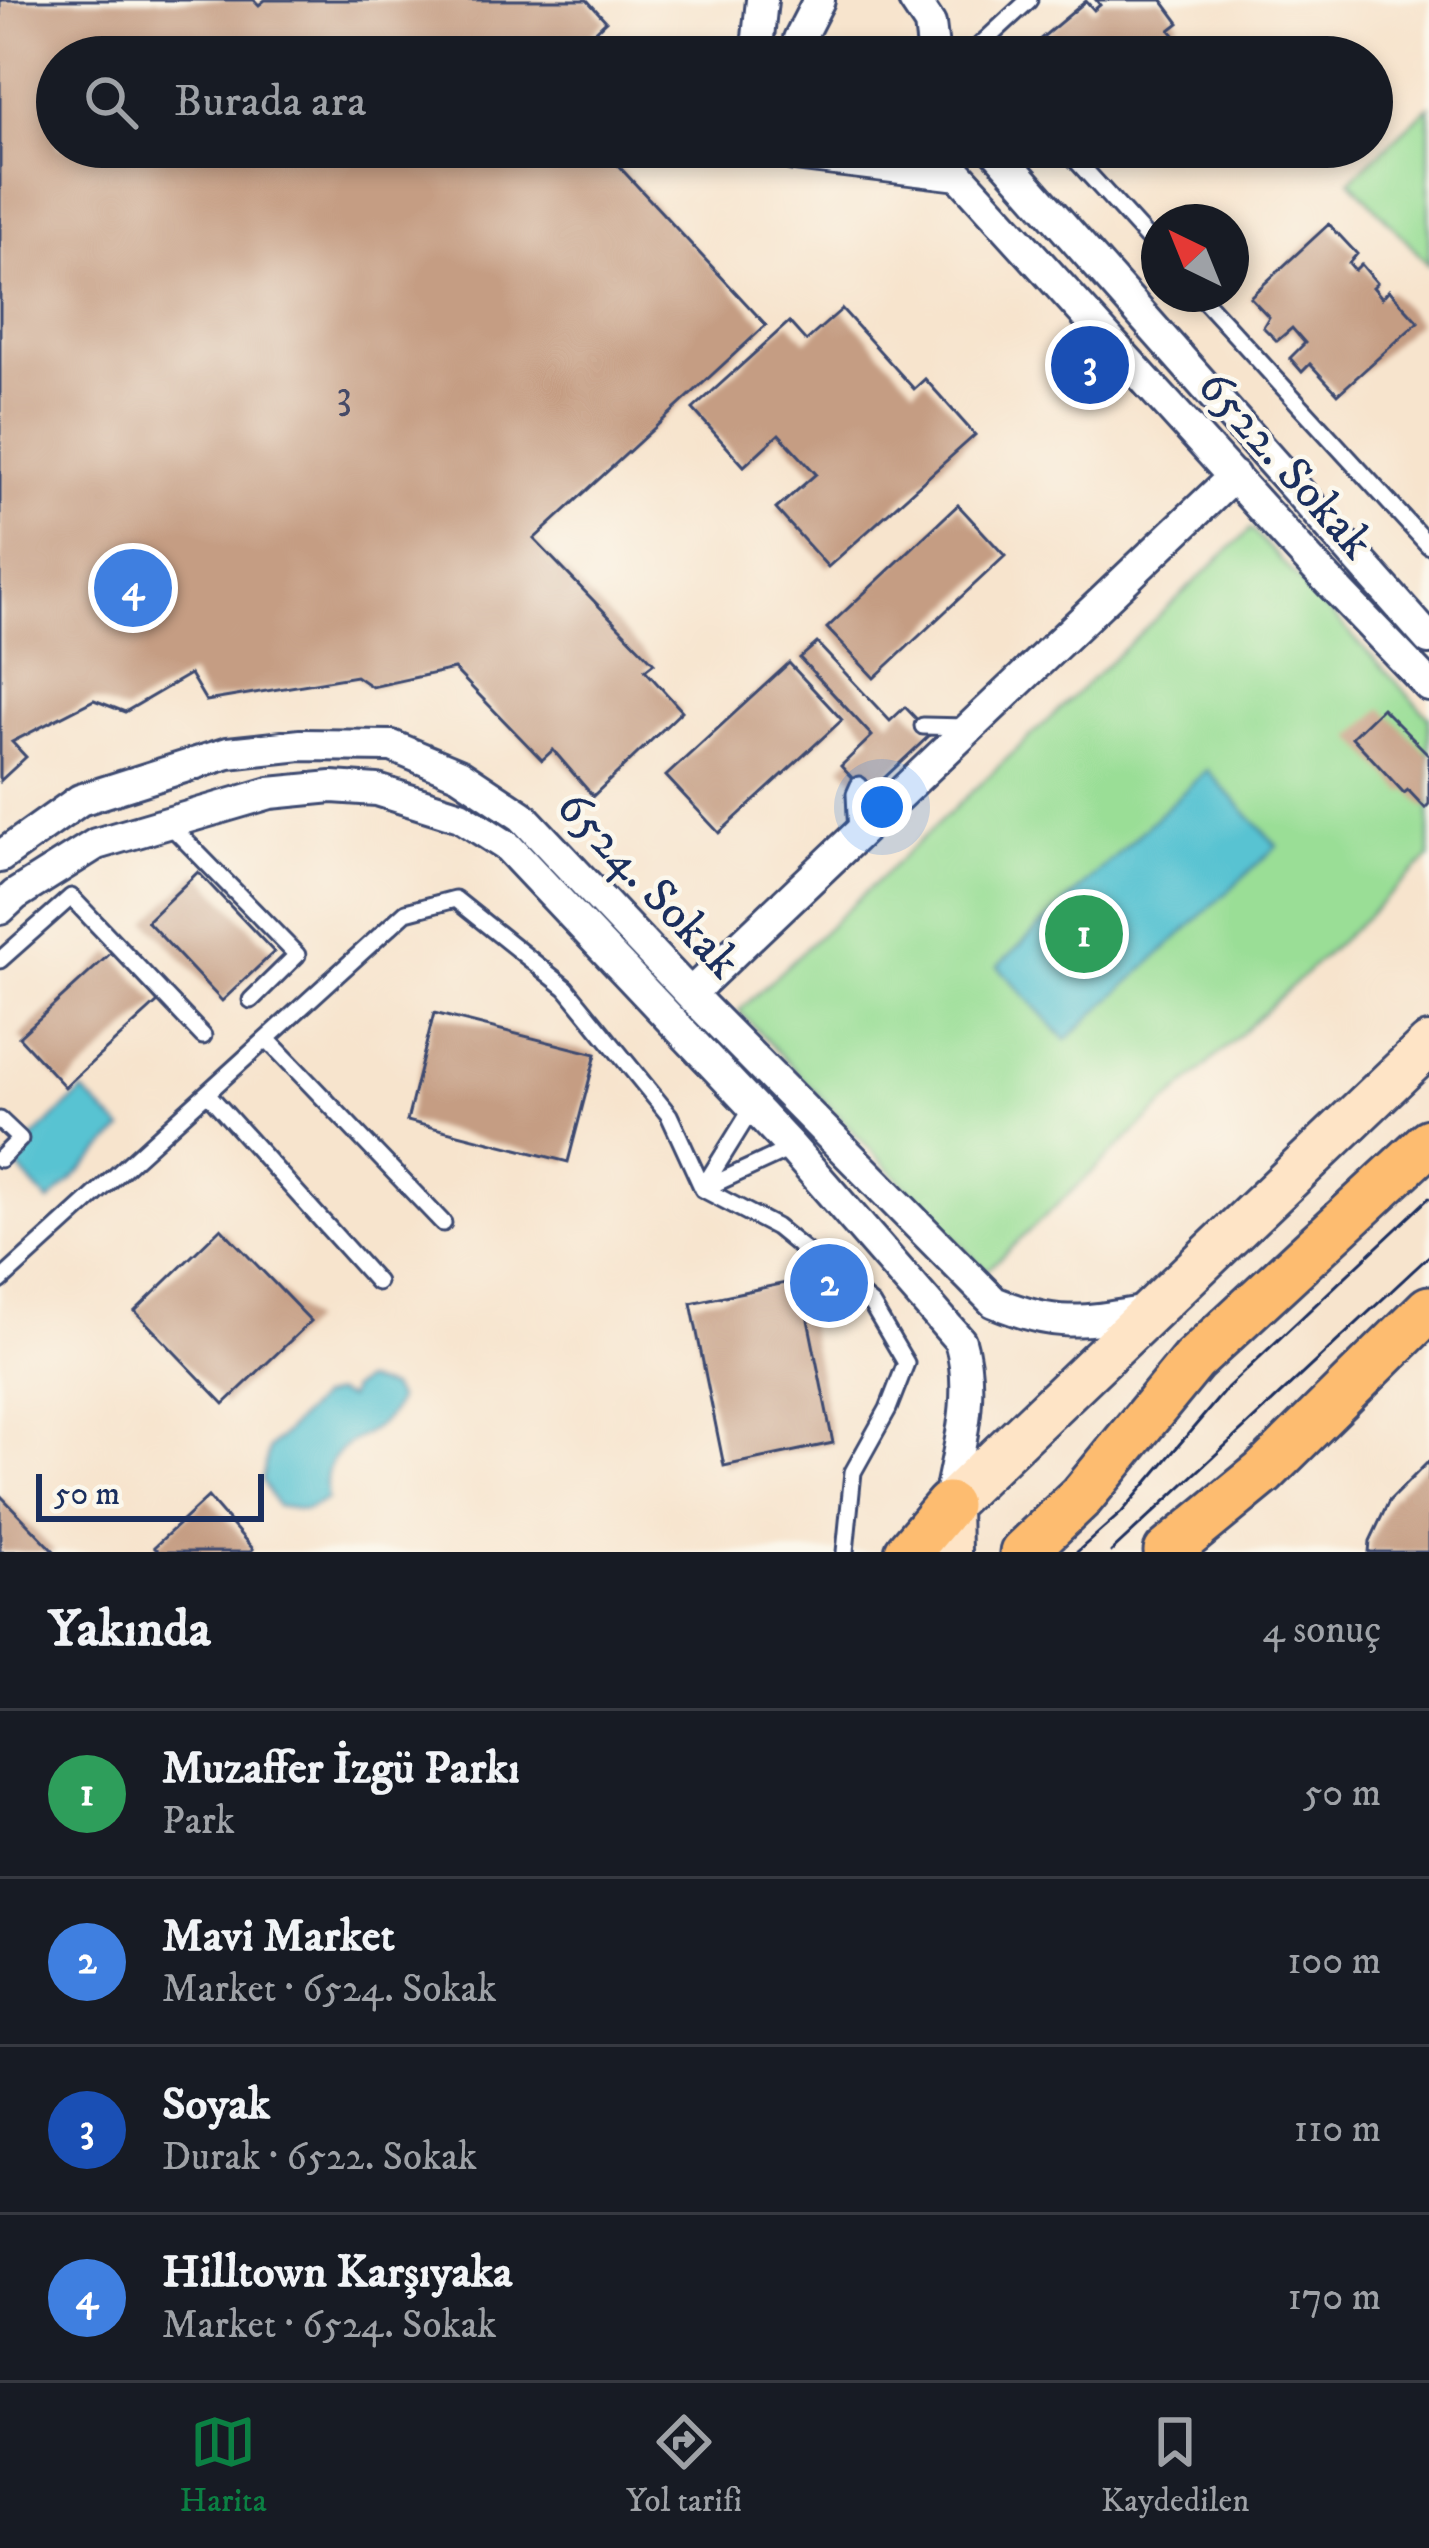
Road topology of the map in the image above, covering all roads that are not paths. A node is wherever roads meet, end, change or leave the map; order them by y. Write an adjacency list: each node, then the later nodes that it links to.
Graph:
1 (762, 0): 5 (street)
2 (778, 0): 6 (street)
3 (820, 0): 7 (street)
4 (1029, 0): 8 (lane)
5 (758, 36)
6 (794, 36)
7 (805, 36)
8 (991, 36)
9 (901, 168): 13 (street)
10 (950, 168): 13 (street, 6522. Sokak)
11 (1012, 168): 18 (street, 6522. Sokak)
12 (1083, 168): 14 (lane)
13 (958, 175): 16 (street, 6522. Sokak)
14 (1141, 231)
15 (1214, 312): 17 (lane)
16 (1234, 476): 19 (street, 6522. Sokak); 21 (street)
17 (1429, 546)
18 (1429, 640)
19 (1429, 686)
20 (922, 726): 21 (lane)
21 (970, 728): 24 (street)
22 (859, 785): 24 (lane)
23 (168, 823): 26 (street, 6524. Sokak); 29 (lane); 34 (street, 6524. Sokak)
24 (857, 835): 28 (street)
25 (0, 857): 28 (street, 6524. Sokak)
26 (0, 909)
27 (0, 960): 30 (lane)
28 (690, 994): 44 (street, 6524. Sokak)
29 (251, 1000)
30 (202, 1036)
31 (267, 1039): 33 (lane); 39 (lane); 40 (lane)
32 (1429, 1045): 44 (street)
33 (207, 1094): 41 (lane); 42 (lane)
34 (753, 1107): 37 (street, 6524. Sokak); 39 (lane)
35 (0, 1120): 38 (lane)
36 (1429, 1142): 49 (main road)
37 (792, 1148): 39 (lane); 45 (street, 6524. Sokak)
38 (0, 1160)
39 (703, 1189): 46 (lane)
40 (443, 1222)
41 (0, 1281)
42 (377, 1282)
43 (1429, 1309): 50 (main road)
44 (1152, 1310): 45 (street)
45 (948, 1505): 47 (main road); 48 (street)
46 (845, 1552)
47 (908, 1552)
48 (949, 1552)
49 (1023, 1552)
50 (1167, 1552)

